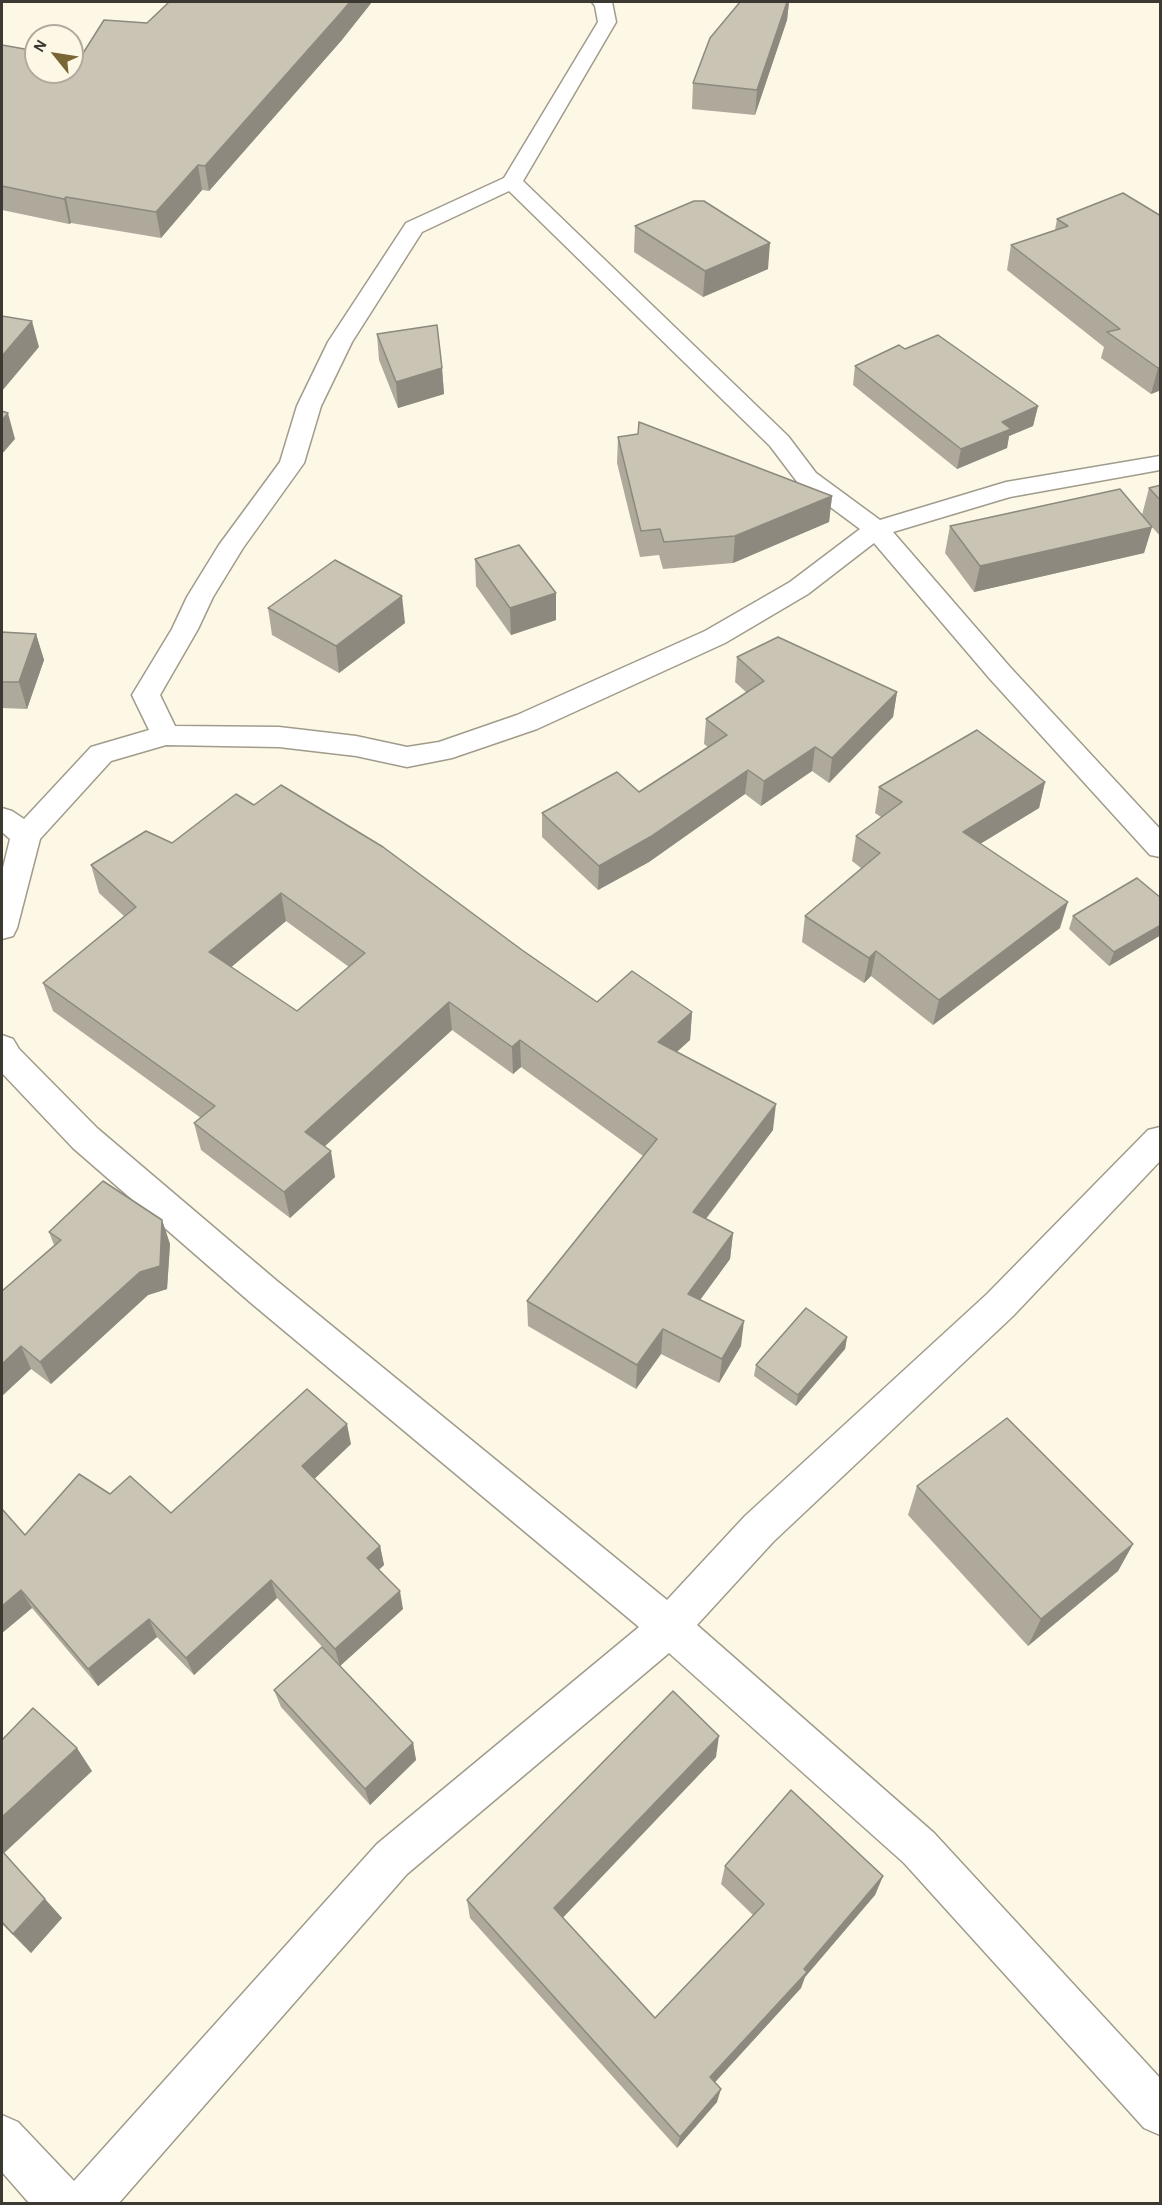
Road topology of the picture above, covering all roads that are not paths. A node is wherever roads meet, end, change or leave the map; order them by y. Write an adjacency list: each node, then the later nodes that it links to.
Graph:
1 (601, 2): 2 (street)
2 (512, 182): 4 (street); 5 (street)
3 (1161, 463): 4 (street)
4 (876, 529): 5 (street); 8 (street)
5 (165, 735): 7 (street)
6 (2, 818): 7 (street)
7 (26, 835): 9 (street)
8 (1161, 847)
9 (2, 928)
10 (2, 1048): 12 (street)
11 (1161, 1140): 12 (street)
12 (669, 1627): 13 (street); 16 (street)
13 (1160, 2111)
14 (2, 2138): 15 (street)
15 (63, 2204)
16 (86, 2204)

